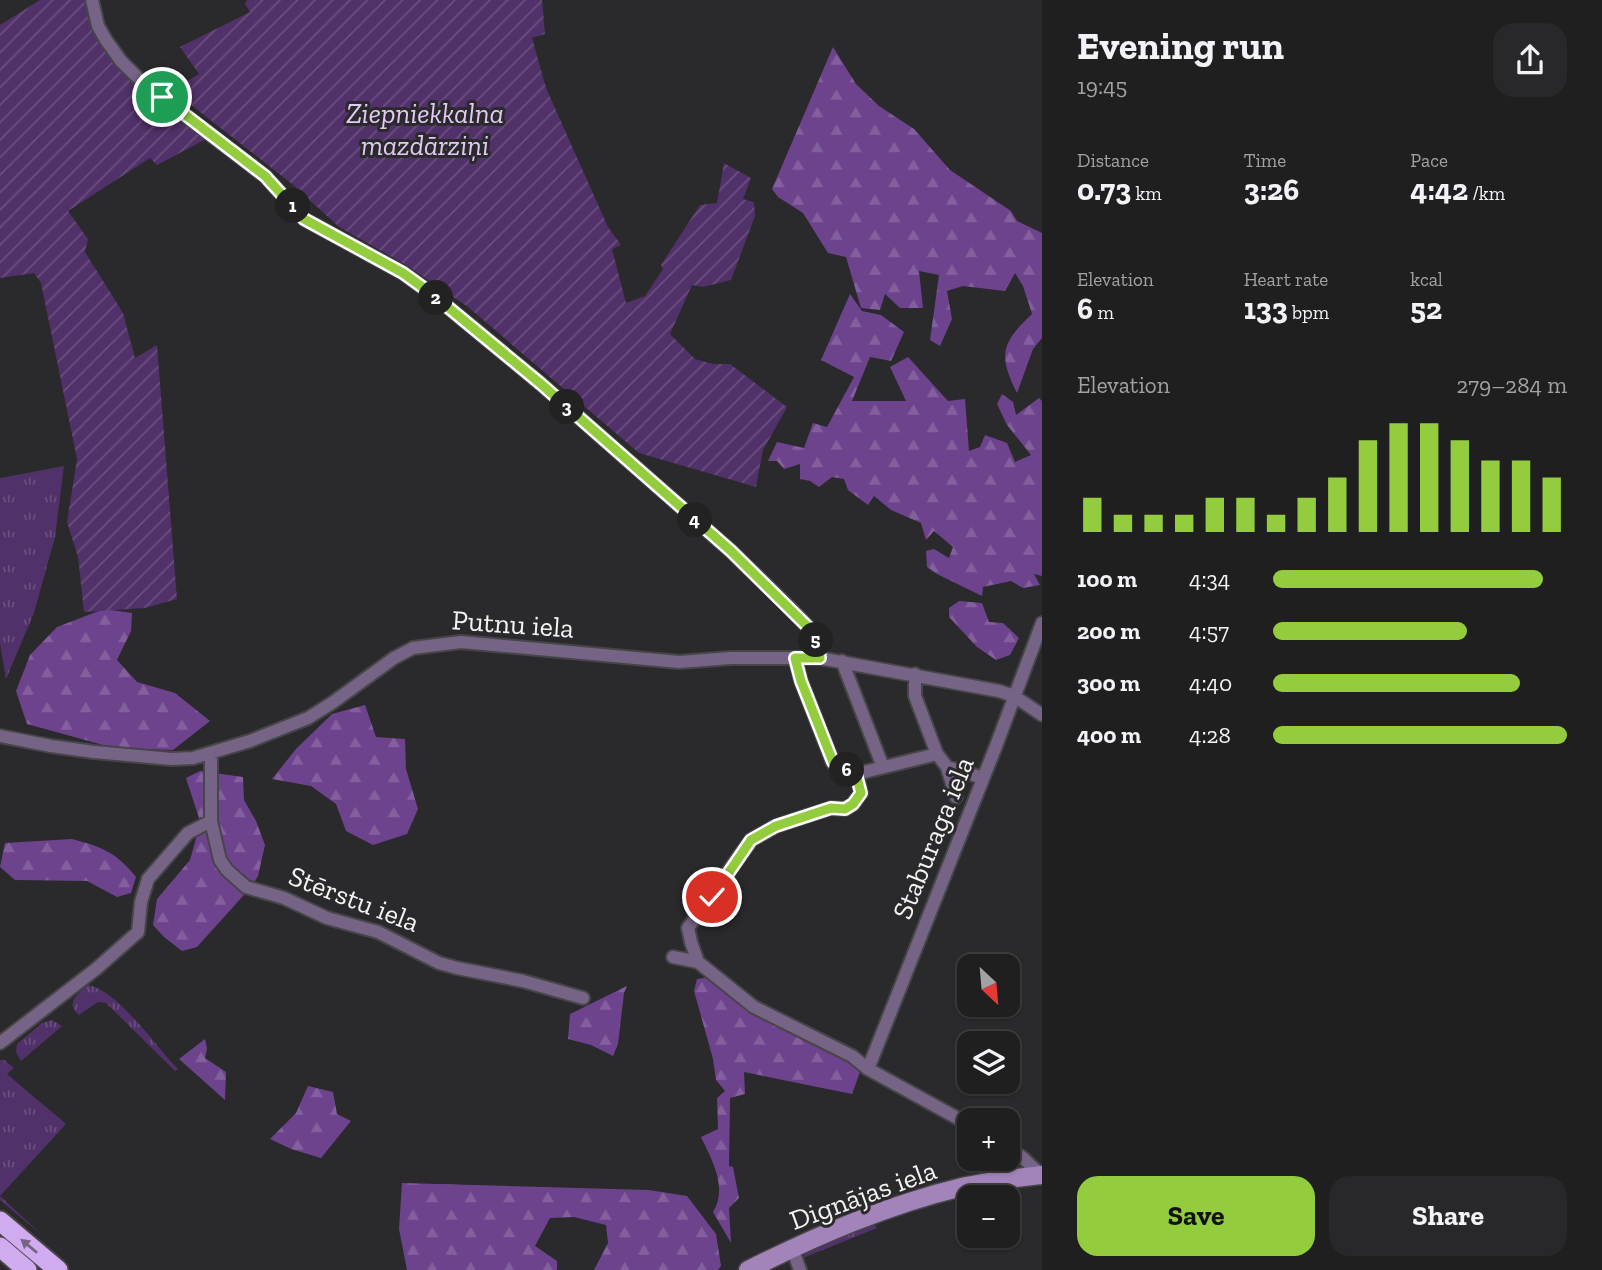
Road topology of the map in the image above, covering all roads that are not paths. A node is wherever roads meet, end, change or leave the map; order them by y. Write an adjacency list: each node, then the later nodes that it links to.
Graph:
1 (92, 0): 4 (street)
2 (1042, 623): 7 (street, Staburaga iela)
3 (795, 658): 4 (street, Putnu iela); 10 (street, Putnu iela); 14 (street)
4 (820, 658): 5 (street, Putnu iela)
5 (842, 661): 6 (street, Putnu iela); 12 (street)
6 (915, 674): 7 (street, Putnu iela); 11 (street)
7 (1014, 696): 8 (street, Putnu iela); 15 (street, Staburaga iela)
8 (1042, 715)
9 (0, 736): 10 (street, Putnu iela)
10 (211, 753): 17 (street, Stērstu iela)
11 (937, 754): 12 (street); 13 (street)
12 (883, 766): 14 (street)
13 (947, 767): 15 (street); 16 (street)
14 (856, 774): 19 (street)
15 (983, 778): 22 (street, Staburaga iela)
16 (956, 797)
17 (211, 821): 20 (street, Stērstu iela); 21 (street)
18 (673, 957): 19 (street)
19 (698, 962): 22 (street)
20 (583, 998)
21 (0, 1043)
22 (868, 1069): 23 (street)
23 (957, 1118)
24 (1020, 1156): 25 (street)
25 (1042, 1175): 28 (main road, Dignājas iela)
26 (0, 1221): 30 (highway, one-way to 26)
27 (0, 1247): 29 (highway)
28 (792, 1248): 31 (main road, Dignājas iela); 32 (street)
29 (27, 1270)
30 (58, 1270)
31 (748, 1270)
32 (800, 1270)

